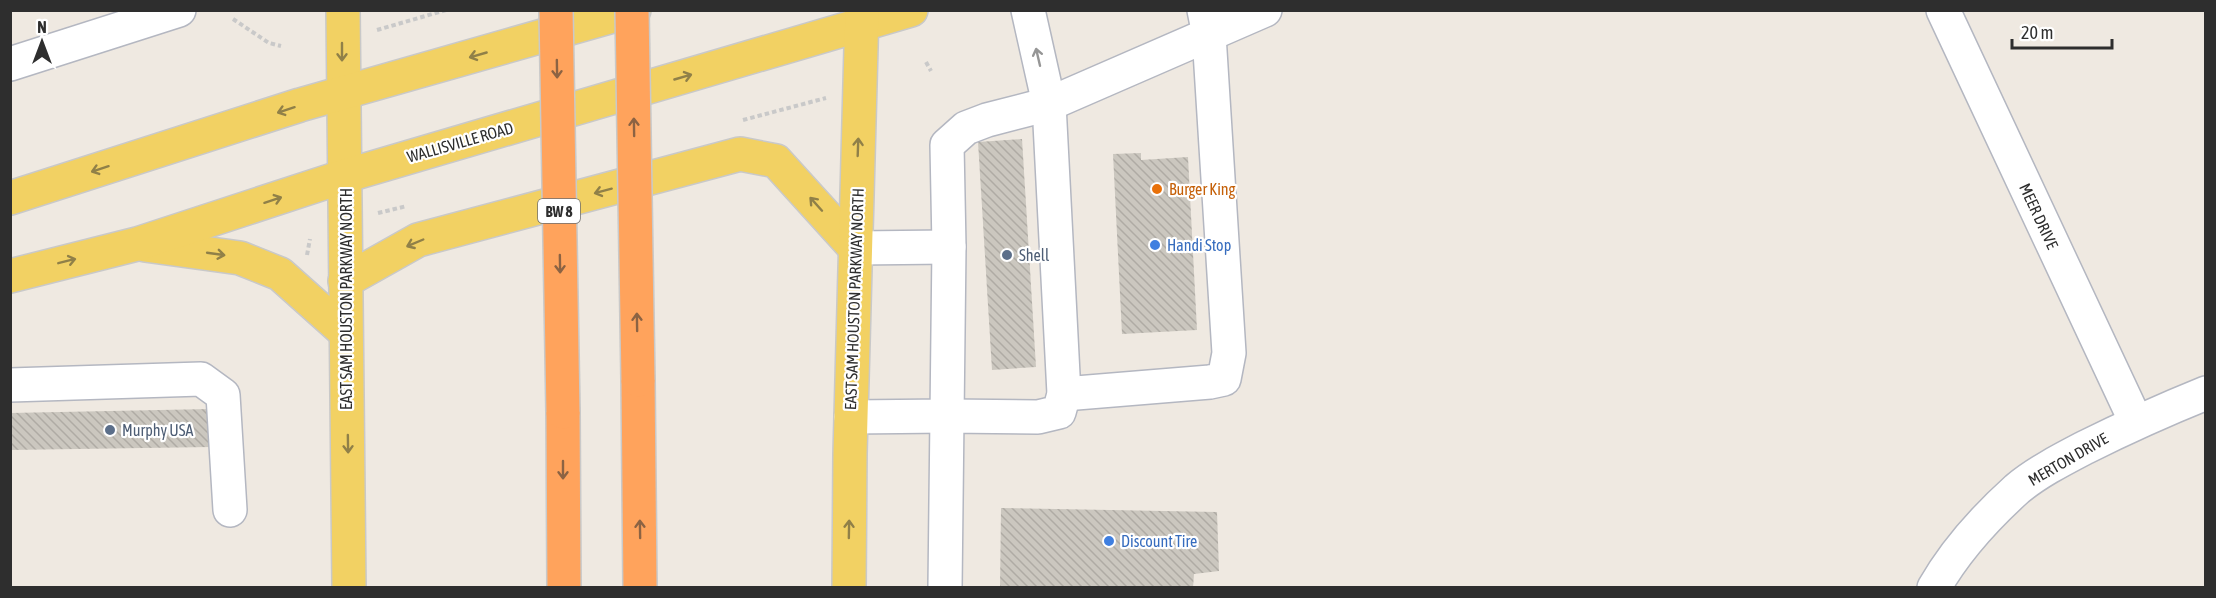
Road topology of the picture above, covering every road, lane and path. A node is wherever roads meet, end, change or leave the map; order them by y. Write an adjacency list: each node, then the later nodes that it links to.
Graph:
1 (179, 10): 15 (street)
2 (343, 10): 16 (main road, EAST SAM HOUSTON PARKWAY NORTH, one-way to 16)
3 (446, 10): 13 (path)
4 (556, 10): 36 (highway, BW 8, one-way to 36, bridge)
5 (633, 10): 16 (main road, one-way to 16); 37 (highway, one-way to 5, bridge)
6 (911, 10): 10 (main road, WALLISVILLE ROAD)
7 (1028, 10): 17 (street, one-way to 7)
8 (1265, 10): 12 (street)
9 (1943, 10): 33 (street, MEER DRIVE)
10 (862, 18): 18 (main road, WALLISVILLE ROAD, one-way to 10); 23 (main road, EAST SAM HOUSTON PARKWAY NORTH, one-way to 10)
11 (233, 19): 14 (path)
12 (1207, 23): 17 (street); 30 (street)
13 (373, 31)
14 (281, 46)
15 (10, 64)
16 (342, 93): 18 (main road, EAST SAM HOUSTON PARKWAY NORTH); 19 (main road, one-way to 19)
17 (1049, 104): 22 (street); 30 (street)
18 (345, 176): 21 (main road, WALLISVILLE ROAD, one-way to 18); 26 (main road, EAST SAM HOUSTON PARKWAY NORTH)
19 (10, 198)
20 (310, 237): 24 (path)
21 (137, 244): 25 (main road, WALLISVILLE ROAD, one-way to 21); 27 (main road, one-way to 27)
22 (949, 247): 23 (street); 31 (street)
23 (855, 248): 26 (main road, one-way to 26); 32 (main road, EAST SAM HOUSTON PARKWAY NORTH)
24 (307, 261)
25 (10, 276)
26 (345, 281): 27 (main road, EAST SAM HOUSTON PARKWAY NORTH)
27 (345, 332): 35 (main road, EAST SAM HOUSTON PARKWAY NORTH, one-way to 35)
28 (10, 385): 34 (street)
29 (2205, 393): 33 (street, MERTON DRIVE)
30 (1064, 394): 31 (street)
31 (947, 416): 32 (street); 39 (street)
32 (851, 417): 38 (main road, EAST SAM HOUSTON PARKWAY NORTH, one-way to 32)
33 (2136, 422): 40 (street, MERTON DRIVE)
34 (230, 510)
35 (349, 588)
36 (564, 588)
37 (640, 588)
38 (849, 588)
39 (945, 588)
40 (1934, 588)

